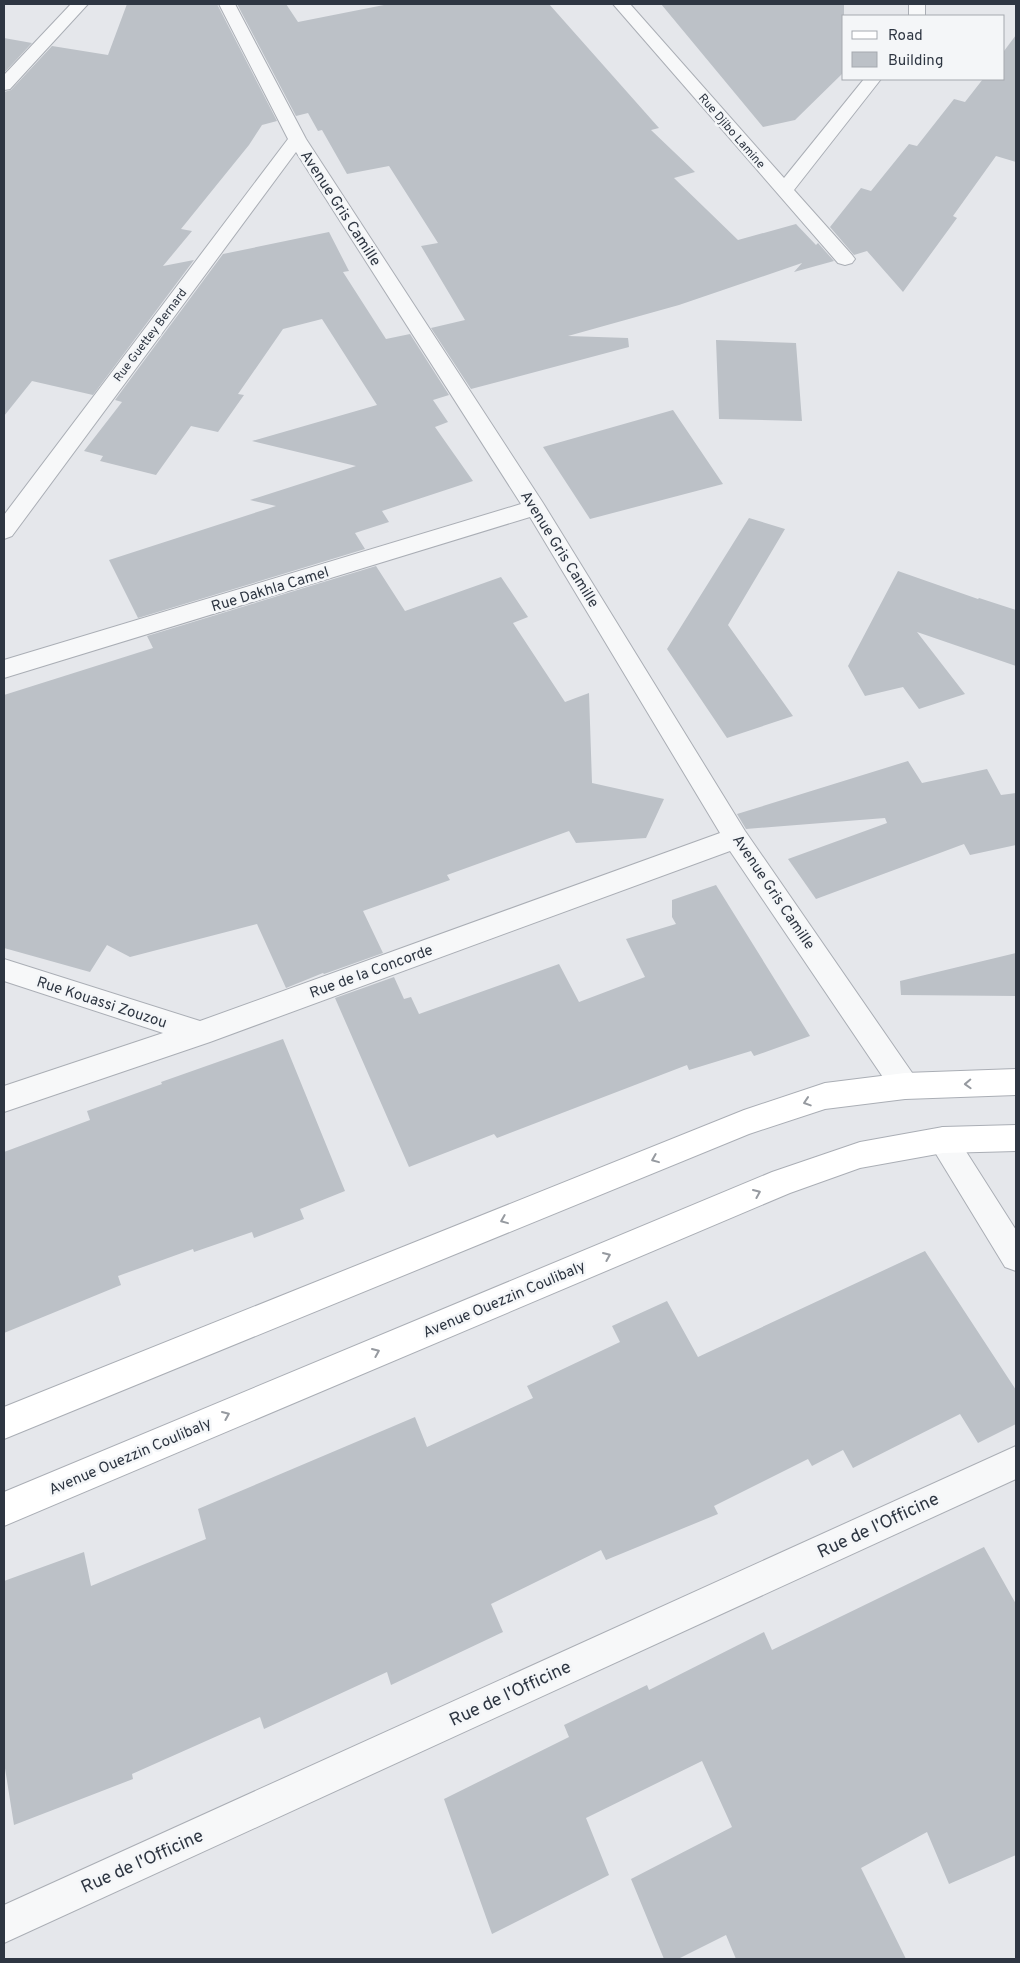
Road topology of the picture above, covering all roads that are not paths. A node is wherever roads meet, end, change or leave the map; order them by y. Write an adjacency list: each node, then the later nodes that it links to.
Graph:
1 (80, 4): 5 (street)
2 (228, 4): 6 (street, Avenue Gris Camille)
3 (620, 4): 7 (street, Rue Djibo Lamine)
4 (872, 80): 7 (street)
5 (4, 85)
6 (297, 139): 9 (street, Avenue Gris Camille); 10 (street, Rue Guettey Bernard)
7 (784, 190): 8 (street, Rue Djibo Lamine)
8 (845, 259)
9 (535, 508): 11 (street, Rue Dakhla Camel); 12 (street, Avenue Gris Camille)
10 (4, 531)
11 (4, 669)
12 (736, 838): 14 (street, Rue de la Concorde); 16 (street, Avenue Gris Camille)
13 (4, 970): 14 (street, Rue Kouassi Zouzou)
14 (200, 1033): 17 (street, Rue de la Concorde)
15 (1016, 1082): 16 (street, one-way to 16)
16 (905, 1086): 21 (street, one-way to 21)
17 (4, 1099)
18 (1016, 1138): 19 (street, Avenue Ouezzin Coulibaly)
19 (943, 1140): 20 (street); 23 (street, Avenue Ouezzin Coulibaly, one-way to 19)
20 (1016, 1257)
21 (4, 1423)
22 (1016, 1462): 24 (street, Rue de l'Officine)
23 (4, 1508)
24 (4, 1924)

